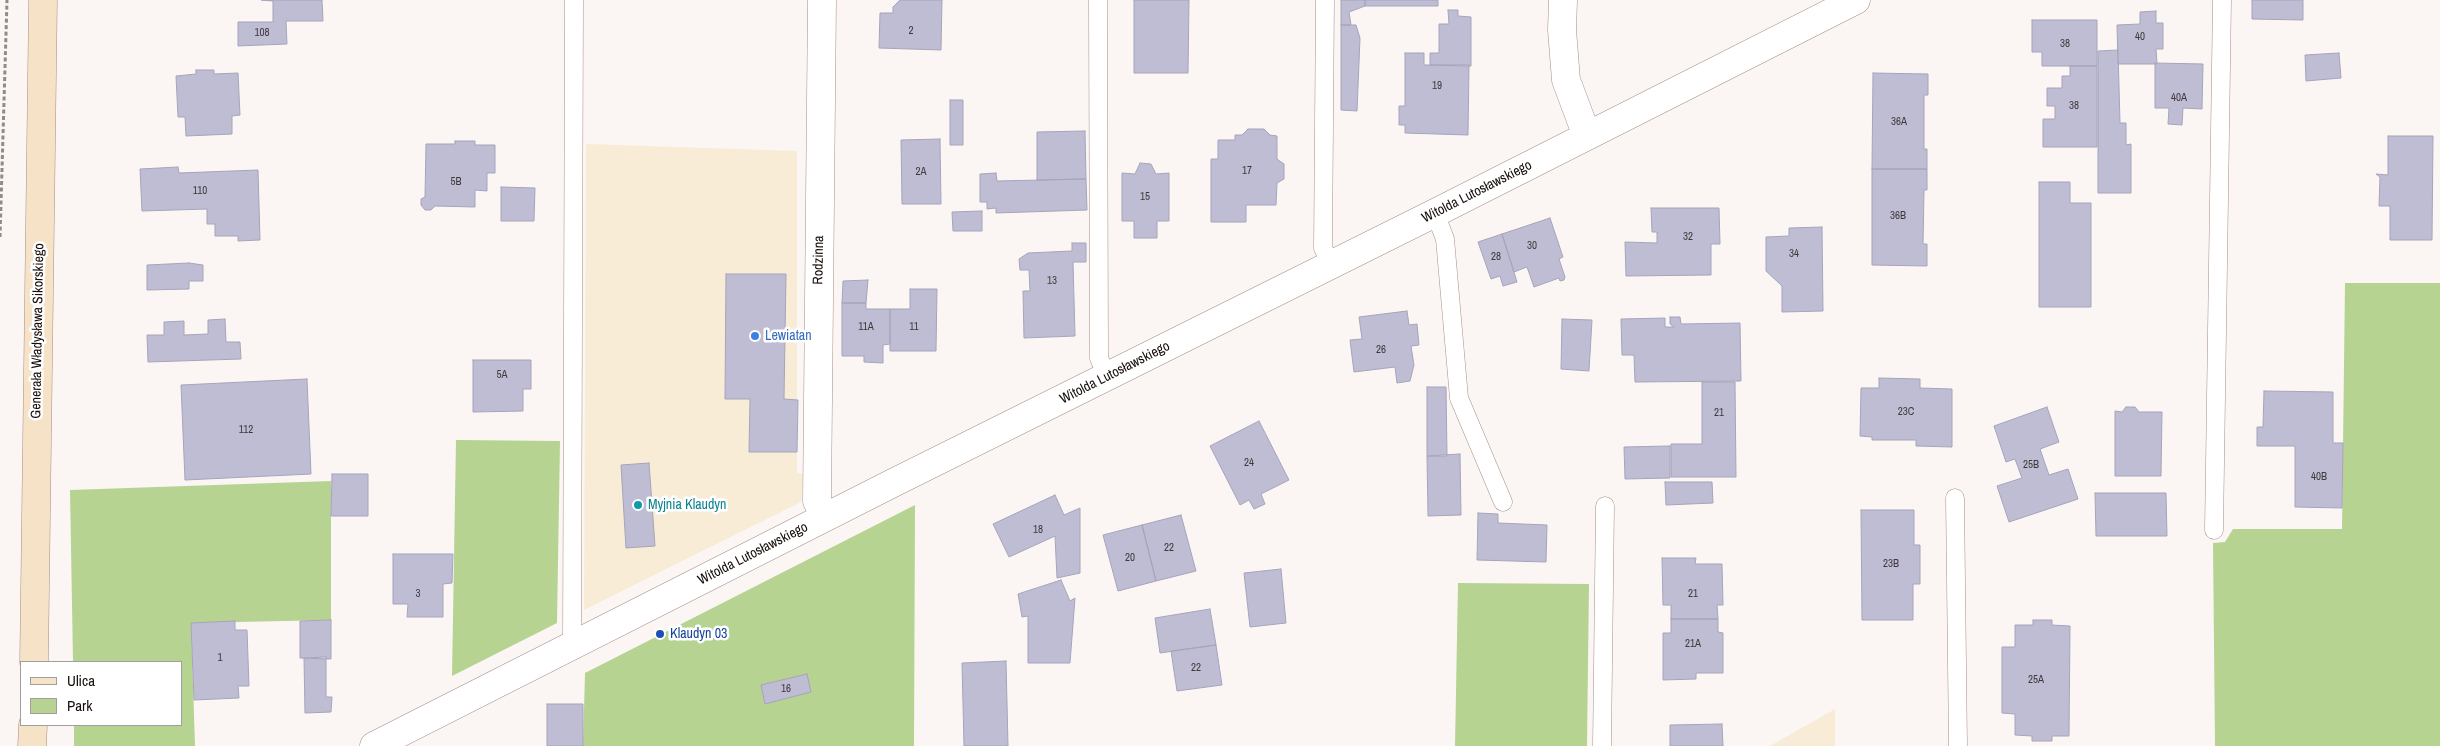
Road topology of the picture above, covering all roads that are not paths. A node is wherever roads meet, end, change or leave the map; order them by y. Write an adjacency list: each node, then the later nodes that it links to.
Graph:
1 (42, 0): 19 (main road, Generała Władysława Sikorskiego)
2 (574, 0): 18 (lane)
3 (822, 0): 16 (street, Rodzinna)
4 (1098, 0): 12 (lane)
5 (1326, 0): 11 (lane)
6 (1562, 0): 9 (street)
7 (1856, 0): 9 (street, Witolda Lutosławskiego)
8 (2222, 0): 17 (lane)
9 (1587, 136): 10 (street, Witolda Lutosławskiego)
10 (1435, 213): 11 (street, Witolda Lutosławskiego); 14 (lane)
11 (1331, 264): 12 (street, Witolda Lutosławskiego)
12 (1107, 377): 16 (street, Witolda Lutosławskiego)
13 (1955, 498): 24 (lane)
14 (1503, 502)
15 (1605, 506): 23 (lane)
16 (825, 517): 18 (street, Witolda Lutosławskiego)
17 (2214, 530)
18 (572, 647): 22 (street, Witolda Lutosławskiego)
19 (34, 661)
20 (33, 726): 21 (main road)
21 (32, 746)
22 (374, 746)
23 (1602, 746)
24 (1958, 746)

